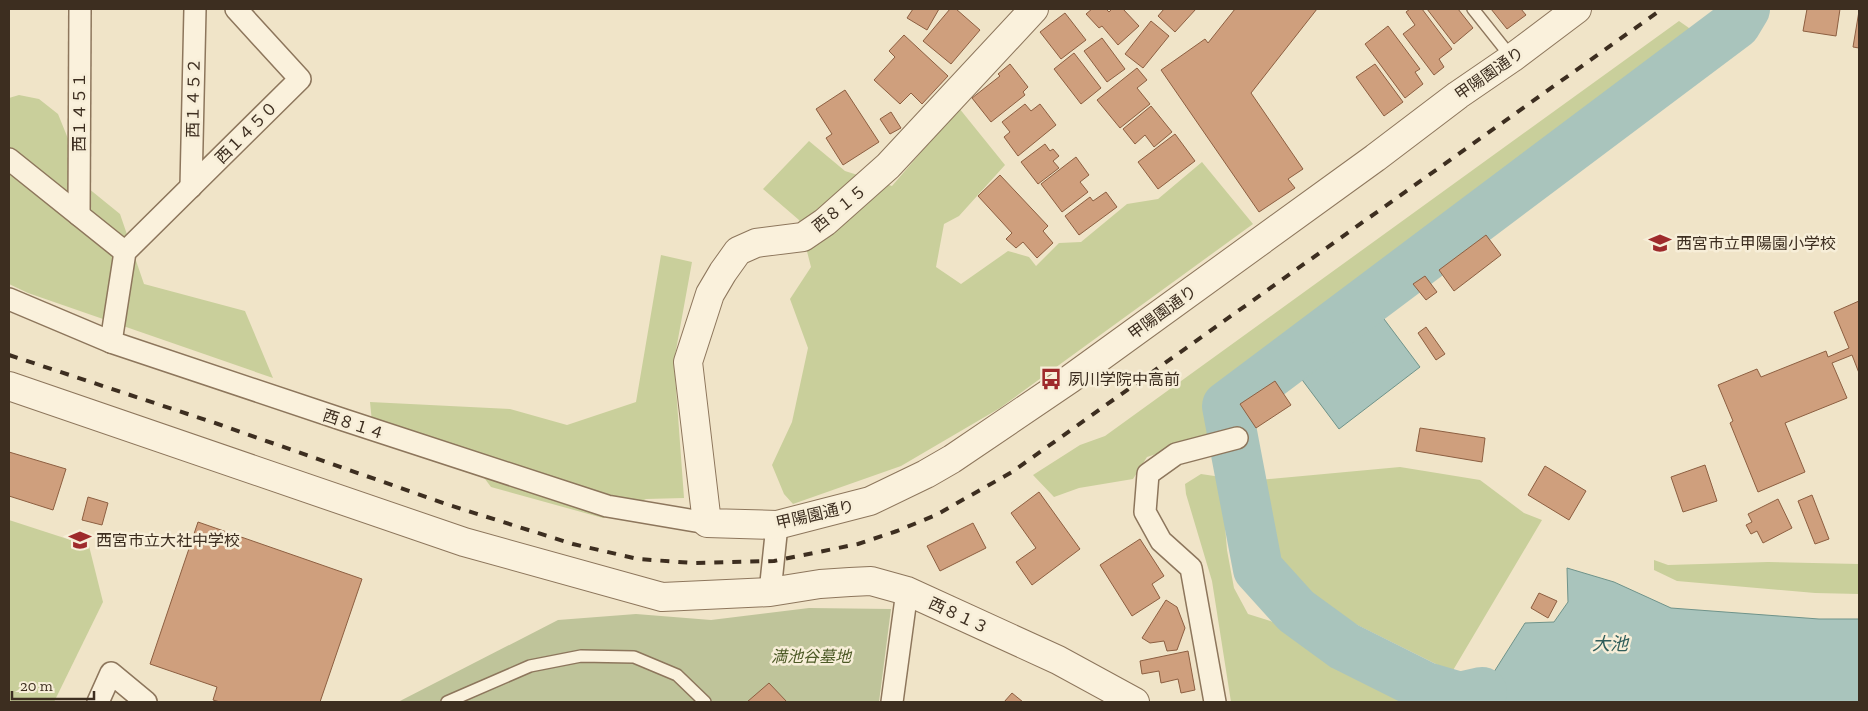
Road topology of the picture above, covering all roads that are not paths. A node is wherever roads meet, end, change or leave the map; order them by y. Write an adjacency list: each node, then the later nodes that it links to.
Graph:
1 (80, 9): 10 (street, 西１４５１)
2 (195, 9): 9 (street, 西１４５２)
3 (236, 9): 9 (street, 西１４５０)
4 (1034, 9): 16 (street, 西８１５)
5 (1473, 9): 7 (lane)
6 (1577, 9): 7 (street, 甲陽園通り)
7 (1512, 58): 17 (street, 甲陽園通り)
8 (9, 159): 10 (street)
9 (191, 187): 11 (street, 西１４５０)
10 (79, 215): 11 (street)
11 (125, 252): 13 (street)
12 (9, 299): 13 (street, 西８１４)
13 (112, 342): 16 (street, 西８１４)
14 (9, 386): 19 (street, 西８１３)
15 (1237, 438): 26 (street)
16 (707, 523): 17 (street, 甲陽園通り)
17 (777, 525): 19 (street)
18 (906, 591): 19 (street, 西８１３); 24 (street); 25 (street, 西８１３)
19 (770, 592)
20 (98, 702): 21 (street)
21 (146, 702)
22 (446, 702): 23 (lane)
23 (704, 702)
24 (892, 702)
25 (1135, 702)
26 (1215, 702)

